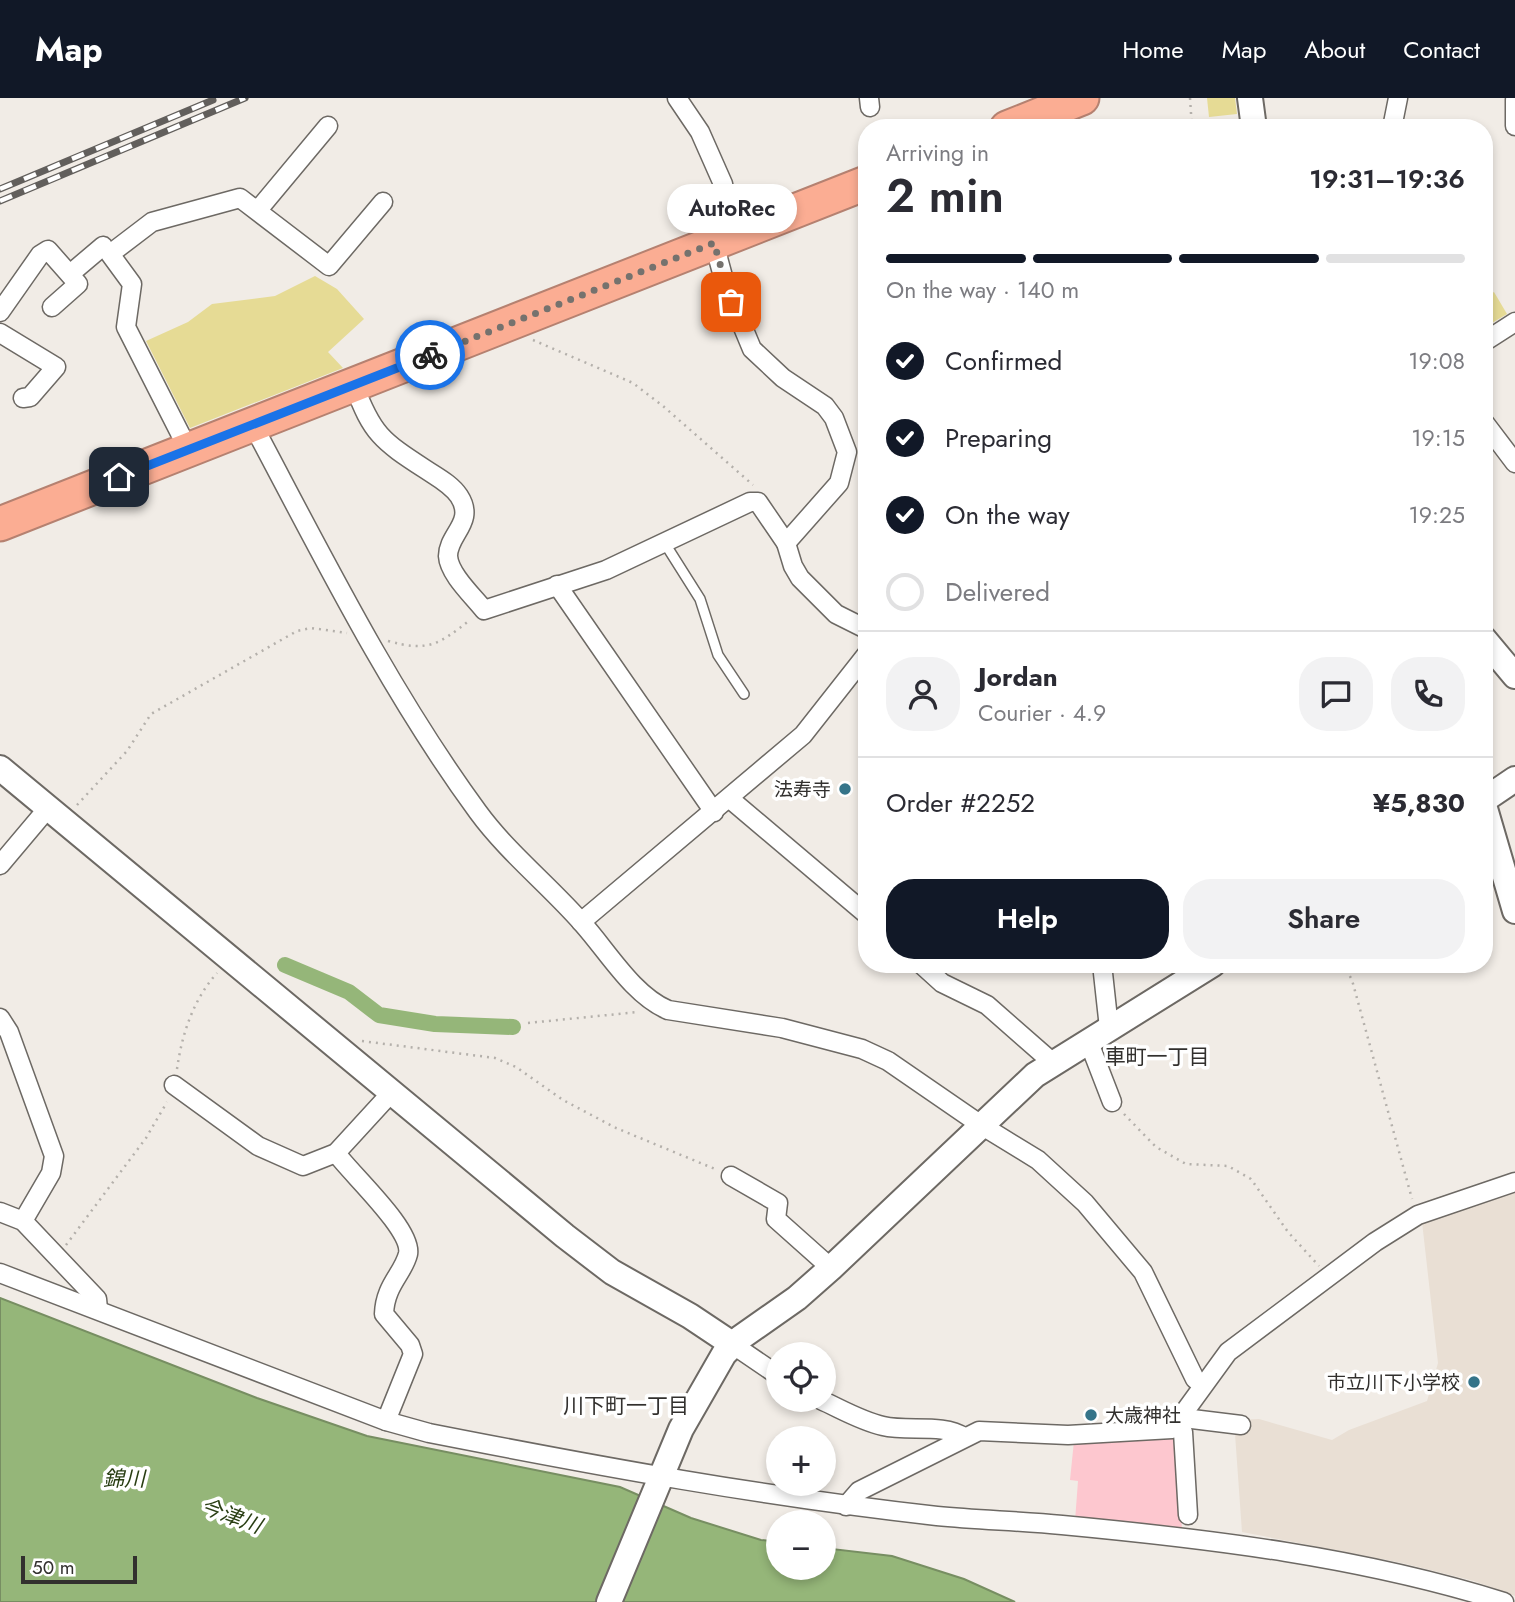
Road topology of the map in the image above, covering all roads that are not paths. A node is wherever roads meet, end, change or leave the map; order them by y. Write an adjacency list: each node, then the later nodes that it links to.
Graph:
1 (677, 98): 14 (street)
2 (1082, 98): 6 (highway)
3 (1250, 98): 7 (street)
4 (1398, 98): 8 (street)
5 (1515, 100): 10 (street)
6 (1030, 119)
7 (1253, 119)
8 (1394, 119)
9 (328, 126): 13 (street)
10 (1515, 126)
11 (858, 186): 14 (highway)
12 (383, 202): 13 (street)
13 (258, 210): 15 (street)
14 (721, 241): 22 (highway); 30 (street)
15 (102, 245): 16 (street); 26 (street)
16 (71, 274): 17 (street); 18 (street)
17 (52, 307)
18 (0, 312)
19 (1515, 321): 21 (street)
20 (0, 333): 23 (street)
21 (1493, 336)
22 (354, 385): 24 (highway); 31 (street)
23 (23, 398)
24 (254, 426): 26 (highway); 47 (street)
25 (1493, 434): 27 (street)
26 (188, 449): 28 (highway)
27 (1515, 463)
28 (0, 524)
29 (664, 542): 30 (street); 31 (street); 36 (lane)
30 (786, 543): 32 (street)
31 (557, 585): 41 (street)
32 (858, 625)
33 (1493, 650): 35 (street)
34 (858, 665): 40 (street)
35 (1515, 676)
36 (744, 694)
37 (5, 778): 42 (street)
38 (1515, 779): 39 (street)
39 (1493, 794)
40 (730, 799): 41 (street); 45 (street)
41 (714, 812): 47 (street)
42 (55, 814): 44 (street); 55 (street)
43 (1493, 836): 46 (street)
44 (0, 865)
45 (858, 907)
46 (1515, 911)
47 (581, 922): 57 (street)
48 (931, 973): 53 (street)
49 (1101, 973): 52 (street)
50 (1198, 973): 52 (street)
51 (0, 1018): 62 (street)
52 (1098, 1034): 53 (street); 56 (street)
53 (1052, 1062): 57 (street)
54 (174, 1085): 58 (street)
55 (391, 1093): 58 (street); 66 (street)
56 (1112, 1102)
57 (981, 1125): 63 (street); 68 (street)
58 (337, 1153): 71 (street)
59 (731, 1176): 63 (street)
60 (1515, 1182): 68 (street)
61 (0, 1212): 62 (street)
62 (23, 1221): 65 (street)
63 (831, 1268): 66 (street)
64 (0, 1273): 65 (street)
65 (98, 1309): 71 (street)
66 (732, 1345): 67 (street); 74 (street)
67 (766, 1367)
68 (1202, 1385): 70 (street)
69 (836, 1407): 73 (street)
70 (1181, 1419): 72 (street); 73 (street); 76 (street)
71 (386, 1421): 74 (street)
72 (1241, 1425)
73 (964, 1437): 75 (street)
74 (659, 1482): 75 (street); 77 (street)
75 (846, 1506): 78 (street)
76 (1188, 1515)
77 (609, 1602)
78 (1504, 1602)

